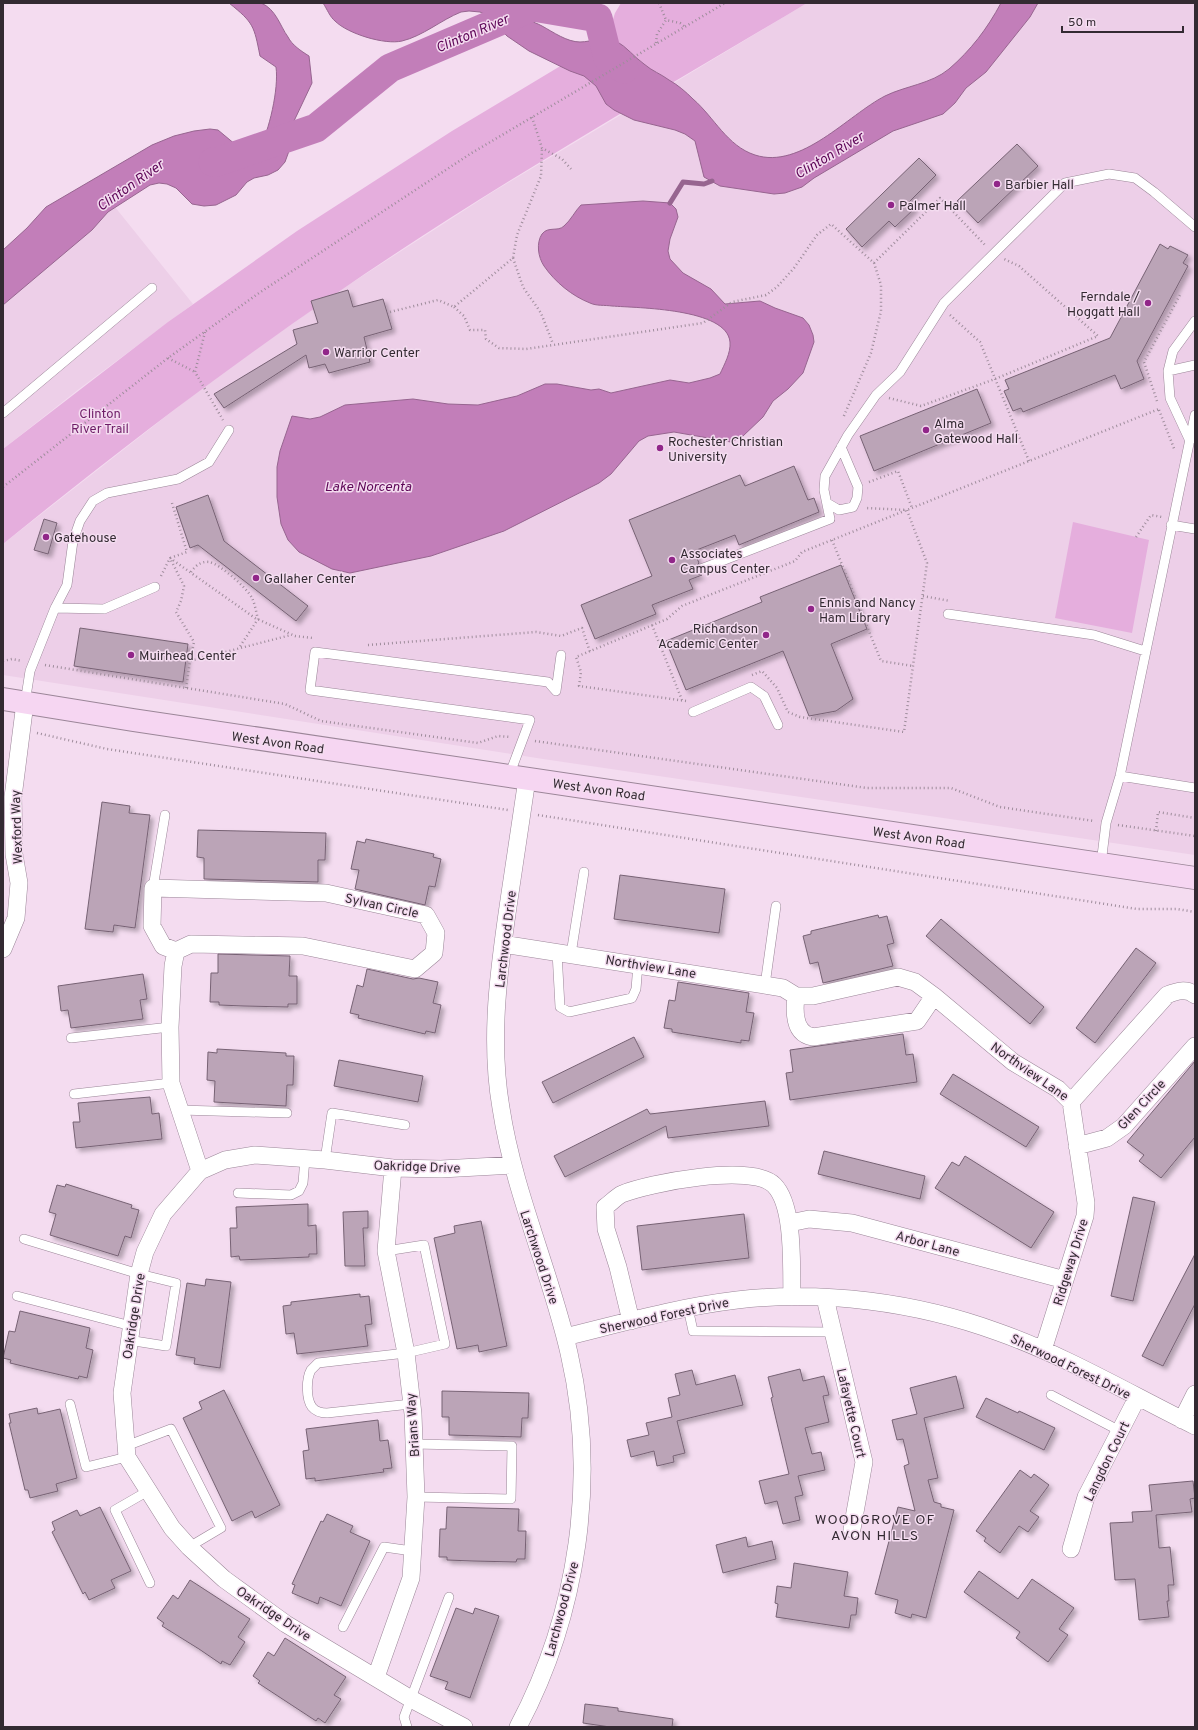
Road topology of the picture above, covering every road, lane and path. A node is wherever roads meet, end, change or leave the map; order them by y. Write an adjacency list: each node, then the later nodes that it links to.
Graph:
1 (659, 3): 3 (path)
2 (725, 3): 4 (path)
3 (666, 20): 4 (path); 5 (path)
4 (685, 27): 5 (path)
5 (656, 43): 6 (path)
6 (532, 117): 7 (path); 18 (path)
7 (542, 148): 8 (path); 11 (path)
8 (571, 169)
9 (1195, 227): 10 (lane)
10 (993, 254): 12 (path); 15 (lane); 24 (path)
11 (513, 258): 14 (path); 19 (path)
12 (874, 263): 19 (path); 29 (path)
13 (152, 288): 27 (lane)
14 (454, 307): 16 (path); 19 (path)
15 (941, 307): 24 (path); 25 (lane)
16 (390, 312)
17 (1195, 321): 22 (lane)
18 (205, 331): 20 (path); 23 (path)
19 (553, 344)
20 (168, 358): 23 (path); 34 (path)
21 (1195, 365): 22 (lane)
22 (1168, 371): 31 (lane)
23 (195, 372): 30 (path)
24 (995, 378): 25 (path); 33 (path)
25 (876, 395): 32 (lane)
26 (1159, 409): 33 (path)
27 (3, 413)
28 (1195, 415): 31 (lane)
29 (842, 419)
30 (229, 430): 48 (lane)
31 (1190, 441): 41 (lane)
32 (841, 447): 35 (lane); 36 (lane)
33 (1029, 462): 39 (path)
34 (3, 486)
35 (858, 487): 38 (lane); 39 (path)
36 (827, 503): 38 (lane); 45 (lane)
37 (172, 504): 44 (path)
38 (853, 507): 40 (path)
39 (912, 508): 40 (path)
40 (907, 510): 43 (path); 62 (path)
41 (1171, 525): 42 (lane); 56 (lane)
42 (1195, 529)
43 (832, 540): 51 (path); 62 (path)
44 (170, 558): 46 (path); 47 (path); 60 (path)
45 (701, 568)
46 (191, 572): 50 (path); 50 (path)
47 (155, 587): 48 (lane)
48 (55, 608): 61 (lane)
49 (948, 614): 56 (lane)
50 (258, 619): 52 (path); 55 (path)
51 (652, 625): 57 (path); 66 (path)
52 (291, 635): 53 (path); 55 (path)
53 (317, 639)
54 (362, 644): 57 (path)
55 (239, 648): 60 (path)
56 (1145, 651): 73 (lane)
57 (590, 652): 66 (path)
58 (561, 655): 72 (lane)
59 (3, 661): 61 (path)
60 (190, 661): 64 (path)
61 (33, 663): 64 (path); 68 (lane)
62 (913, 666): 63 (path)
63 (748, 676)
64 (186, 688): 72 (path)
65 (3, 699): 68 (main road, West Avon Road)
66 (682, 700): 67 (path)
67 (687, 701)
68 (25, 703): 71 (street, Wexford Way); 74 (main road, West Avon Road)
69 (693, 712): 70 (lane)
70 (778, 725)
71 (22, 729): 76 (path); 89 (street, Wexford Way)
72 (523, 739): 74 (lane); 79 (path)
73 (1120, 776): 75 (lane); 79 (lane)
74 (518, 777): 76 (street, Larchwood Drive); 82 (main road, West Avon Road)
75 (1195, 788)
76 (522, 812): 87 (path); 88 (street, Larchwood Drive)
77 (165, 816): 85 (lane)
78 (1195, 818): 80 (path)
79 (1106, 823): 80 (path); 82 (lane)
80 (1156, 831): 81 (path)
81 (1195, 836)
82 (1101, 864): 84 (main road, West Avon Road)
83 (584, 872): 91 (lane)
84 (1195, 878)
85 (153, 888): 90 (street); 90 (street, Sylvan Circle)
86 (776, 906): 93 (lane)
87 (1195, 912)
88 (503, 944): 91 (street, Northview Lane); 109 (street, Larchwood Drive)
89 (3, 949)
90 (176, 951): 97 (street)
91 (564, 953): 92 (street, Northview Lane); 92 (lane)
92 (638, 964): 93 (street, Northview Lane)
93 (765, 985): 95 (street, Northview Lane)
94 (1195, 995): 102 (street, Northview Lane)
95 (796, 996): 96 (street, Northview Lane); 96 (street)
96 (934, 996): 102 (street, Northview Lane)
97 (170, 1028): 98 (lane); 100 (street)
98 (71, 1038)
99 (1195, 1046): 106 (street, Glen Circle)
100 (171, 1083): 101 (lane); 103 (street)
101 (74, 1094)
102 (1071, 1102): 106 (street, Ridgeway Drive)
103 (180, 1110): 104 (lane); 111 (street)
104 (287, 1113)
105 (406, 1125): 108 (lane)
106 (1077, 1146): 117 (street, Ridgeway Drive)
107 (305, 1158): 108 (street, Oakridge Drive); 111 (street, Oakridge Drive); 112 (lane)
108 (325, 1160): 110 (street, Oakridge Drive)
109 (513, 1165): 110 (street, Oakridge Drive); 125 (street, Larchwood Drive)
110 (394, 1168): 115 (street, Brians Way)
111 (200, 1171): 116 (street, Oakridge Drive)
112 (238, 1193)
113 (790, 1223): 117 (street, Arbor Lane); 119 (street); 122 (street)
114 (24, 1239): 116 (lane)
115 (386, 1251): 127 (street, Brians Way); 127 (lane)
116 (139, 1274): 124 (street, Oakridge Drive); 124 (lane)
117 (1065, 1280): 126 (street, Ridgeway Drive)
118 (17, 1296): 124 (lane)
119 (792, 1297): 120 (street, Sherwood Forest Drive); 121 (street, Sherwood Forest Drive)
120 (825, 1298): 123 (street, Lafayette Court); 126 (street, Sherwood Forest Drive)
121 (688, 1308): 122 (street, Sherwood Forest Drive); 123 (lane)
122 (631, 1321): 125 (street, Sherwood Forest Drive)
123 (833, 1332): 139 (street, Lafayette Court)
124 (130, 1333): 136 (street, Oakridge Drive)
125 (565, 1336): 150 (street, Larchwood Drive)
126 (1043, 1350): 130 (street, Sherwood Forest Drive)
127 (406, 1353): 132 (street, Brians Way); 132 (lane)
128 (1195, 1394): 133 (street)
129 (1051, 1395): 134 (lane)
130 (1137, 1398): 133 (street, Sherwood Forest Drive); 134 (street, Langdon Court)
131 (70, 1404): 136 (lane)
132 (411, 1404): 135 (street, Brians Way)
133 (1188, 1423)
134 (1120, 1431): 141 (street, Langdon Court)
135 (414, 1444): 138 (street, Brians Way); 138 (lane)
136 (126, 1451): 137 (street, Oakridge Drive); 140 (lane)
137 (148, 1491): 140 (street, Oakridge Drive); 143 (lane)
138 (416, 1497): 142 (street, Brians Way)
139 (852, 1529)
140 (189, 1547): 146 (street, Oakridge Drive)
141 (1071, 1549)
142 (412, 1551): 145 (lane); 146 (street, Brians Way)
143 (150, 1583)
144 (449, 1597): 147 (lane)
145 (343, 1627)
146 (376, 1677): 147 (street, Oakridge Drive)
147 (411, 1699): 148 (lane); 149 (street, Oakridge Drive)
148 (407, 1727)
149 (464, 1727)
150 (518, 1727)

